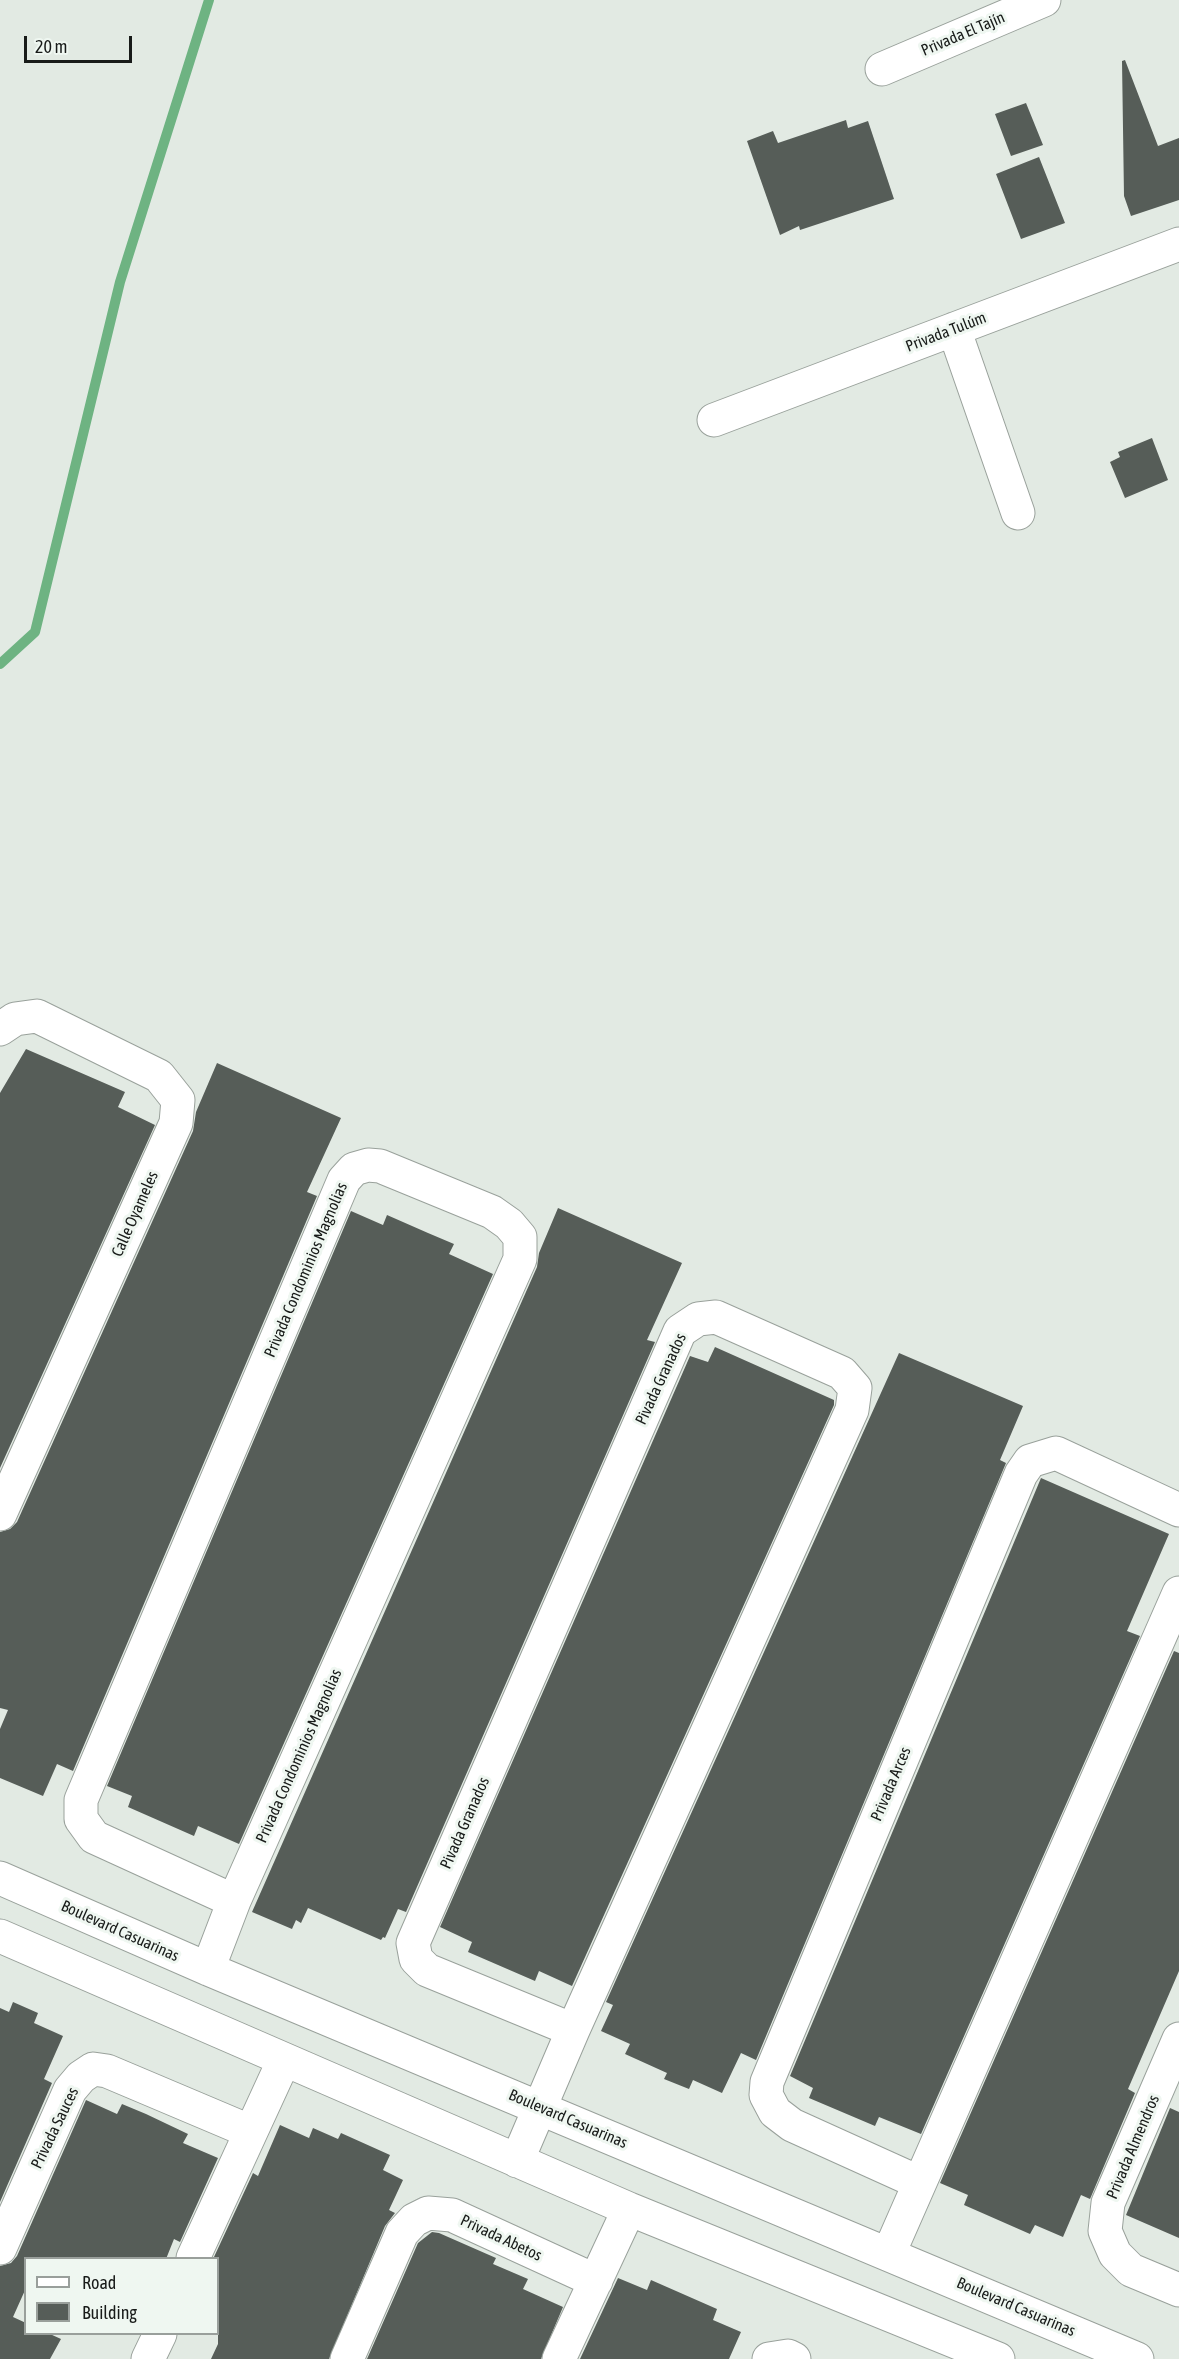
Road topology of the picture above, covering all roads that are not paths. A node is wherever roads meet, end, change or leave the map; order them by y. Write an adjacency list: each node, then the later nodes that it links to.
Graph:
1 (1044, 0): 2 (street, Privada El Tajín)
2 (882, 69)
3 (1179, 244): 4 (street, Privada Tulúm)
4 (954, 329): 5 (street, Privada Tulúm); 6 (street)
5 (714, 420)
6 (1018, 513)
7 (0, 1029): 9 (street, Calle Oyameles)
8 (1179, 1510): 21 (street, Privada Arces)
9 (0, 1514)
10 (1179, 1593): 21 (street)
11 (0, 1878): 14 (street, Boulevard Casuarinas)
12 (234, 1901): 12 (street, Privada Condominios Magnolias); 14 (street, Privada Condominios Magnolias)
13 (0, 1936): 17 (street)
14 (208, 1970): 18 (street, Boulevard Casuarinas)
15 (573, 2030): 15 (street, Pivada Granados); 18 (street, Pivada Granados)
16 (1179, 2039): 27 (street, Privada Almendros)
17 (284, 2060): 19 (street); 20 (street)
18 (539, 2107): 20 (street, Pivada Granados); 24 (street, Boulevard Casuarinas)
19 (249, 2131): 23 (street, Privada Sauces); 25 (street)
20 (517, 2161): 22 (street)
21 (918, 2182): 24 (street)
22 (629, 2209): 26 (street); 29 (street)
23 (0, 2248)
24 (889, 2253): 36 (street, Boulevard Casuarinas)
25 (194, 2257)
26 (596, 2281): 31 (street, Privada Abetos); 32 (street)
27 (1179, 2290)
28 (160, 2335): 30 (street)
29 (965, 2353): 35 (street)
30 (148, 2359)
31 (347, 2359)
32 (560, 2359)
33 (769, 2359): 34 (street)
34 (794, 2359)
35 (998, 2359)
36 (1137, 2359)

